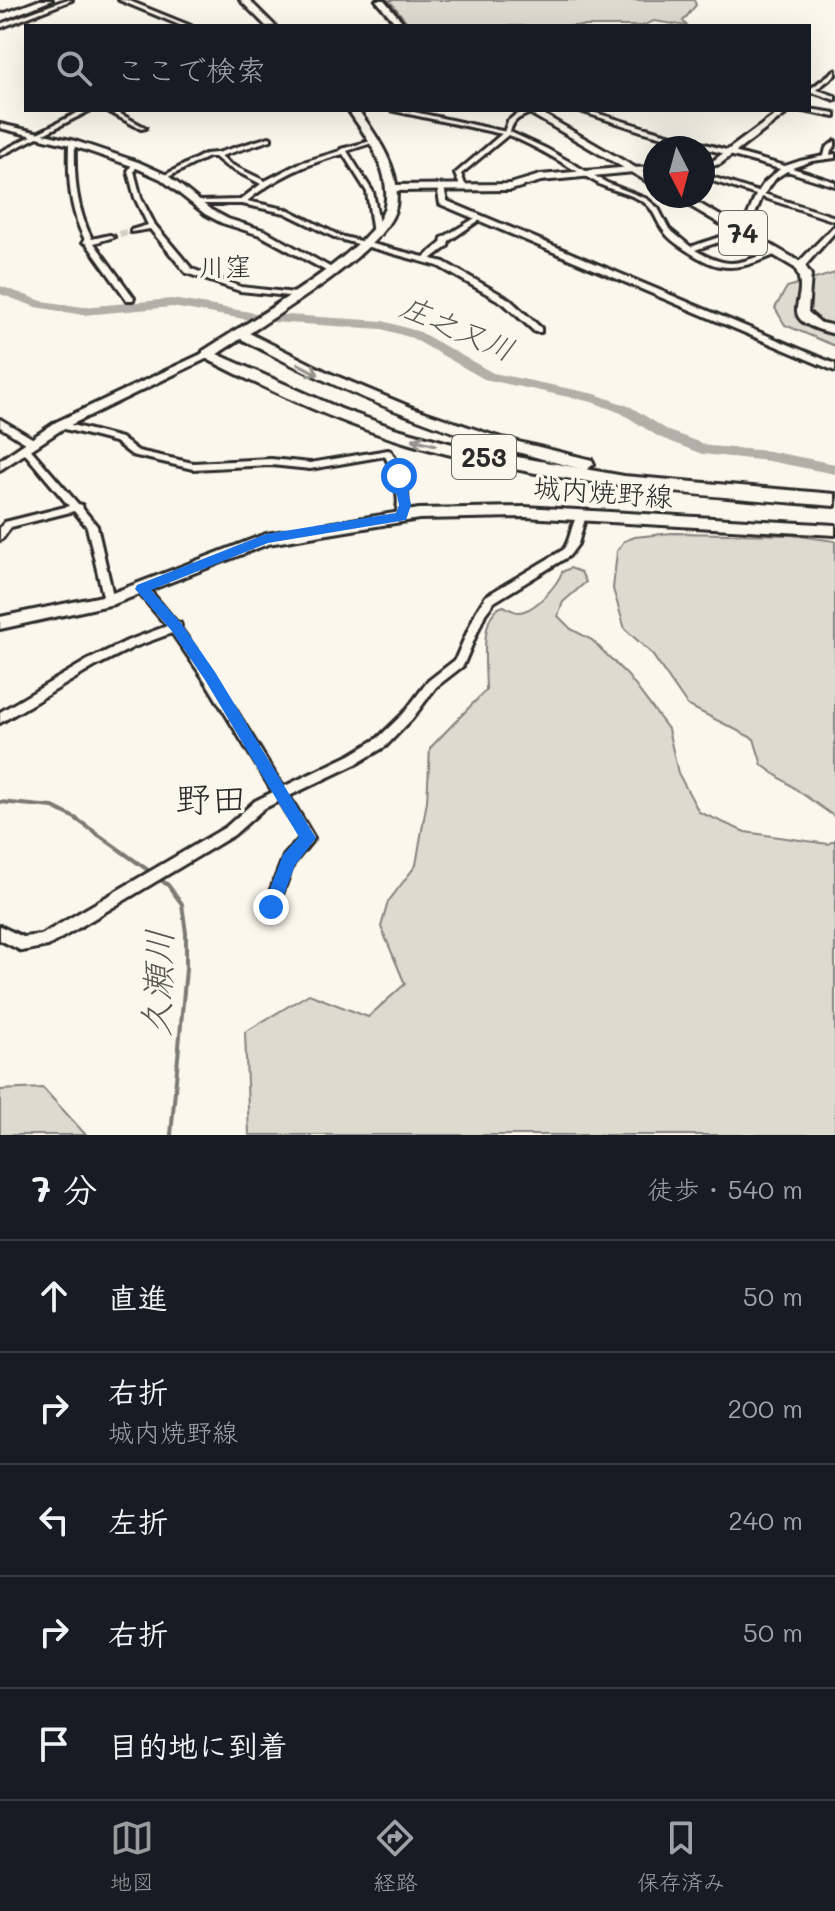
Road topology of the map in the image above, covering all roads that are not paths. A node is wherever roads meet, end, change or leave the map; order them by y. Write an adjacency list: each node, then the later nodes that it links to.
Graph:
1 (48, 0): 6 (highway)
2 (70, 0): 11 (street)
3 (122, 0): 8 (street)
4 (244, 0): 9 (main road)
5 (380, 0): 10 (main road)
6 (33, 2): 7 (highway)
7 (0, 15)
8 (183, 24)
9 (269, 24)
10 (400, 24)
11 (0, 26)
12 (835, 72): 13 (street)
13 (811, 90)
14 (811, 91): 15 (street)
15 (834, 98)
16 (811, 111): 25 (street)
17 (84, 112): 29 (street)
18 (113, 112): 27 (street)
19 (354, 112): 31 (main road)
20 (404, 112): 28 (street)
21 (528, 112): 28 (street)
22 (534, 112): 42 (main road)
23 (589, 112): 36 (street)
24 (784, 112): 36 (street)
25 (835, 115)
26 (0, 126): 29 (street)
27 (143, 128)
28 (507, 133): 44 (street); 50 (street)
29 (37, 135): 32 (street); 35 (street)
30 (269, 139): 37 (street)
31 (373, 141): 34 (street); 51 (main road)
32 (72, 143): 40 (street); 65 (street)
33 (835, 143): 38 (street)
34 (344, 152): 48 (street); 63 (street)
35 (0, 154)
36 (728, 154): 39 (street); 41 (street)
37 (217, 155): 46 (street); 48 (street)
38 (831, 156): 41 (street)
39 (715, 160)
40 (135, 164): 46 (street); 59 (street)
41 (786, 167): 49 (street); 53 (street)
42 (631, 170): 43 (street); 44 (main road); 45 (main road)
43 (643, 170)
44 (585, 173): 50 (main road); 67 (street)
45 (643, 176)
46 (164, 177): 55 (street)
47 (715, 180): 53 (street)
48 (263, 183): 54 (street)
49 (835, 184)
50 (463, 187): 52 (main road)
51 (391, 188): 52 (main road); 63 (main road)
52 (440, 188): 57 (street)
53 (759, 195): 58 (street); 61 (street)
54 (242, 202): 55 (street); 66 (street)
55 (199, 203): 71 (street)
56 (700, 208): 61 (main road, 74)
57 (479, 218): 69 (street); 78 (street)
58 (835, 219)
59 (152, 226): 62 (street); 72 (street)
60 (835, 228): 70 (street)
61 (739, 230): 67 (street); 68 (main road, 74)
62 (133, 231)
63 (377, 234): 66 (main road)
64 (110, 237): 65 (street)
65 (87, 242): 73 (street)
66 (366, 244): 69 (street); 71 (main road)
67 (691, 249): 68 (street)
68 (775, 252): 70 (main road, 74)
69 (427, 259): 74 (street)
70 (800, 266): 75 (main road, 74)
71 (331, 270): 72 (main road)
72 (295, 295): 76 (main road)
73 (130, 298)
74 (538, 330)
75 (835, 330)
76 (239, 332): 77 (main road); 83 (highway, 253, one-way to 83)
77 (208, 354): 80 (main road); 83 (highway, 253, one-way to 77)
78 (835, 368)
79 (0, 422): 81 (street)
80 (60, 425): 81 (main road); 87 (street)
81 (29, 446): 82 (main road); 85 (street)
82 (0, 466)
83 (778, 496): 84 (highway, 253)
84 (835, 500)
85 (79, 507): 89 (street); 91 (street)
86 (581, 515): 87 (main road, 城内焼野線); 88 (main road, 城内焼野線); 95 (street)
87 (401, 516): 90 (main road, 城内焼野線)
88 (835, 530)
89 (0, 536)
90 (142, 589): 91 (main road, 城内焼野線); 93 (street)
91 (109, 600): 92 (main road, 城内焼野線)
92 (0, 623)
93 (176, 626): 94 (street); 95 (street)
94 (0, 718)
95 (281, 796): 96 (street); 97 (street)
96 (271, 907)
97 (0, 933)

